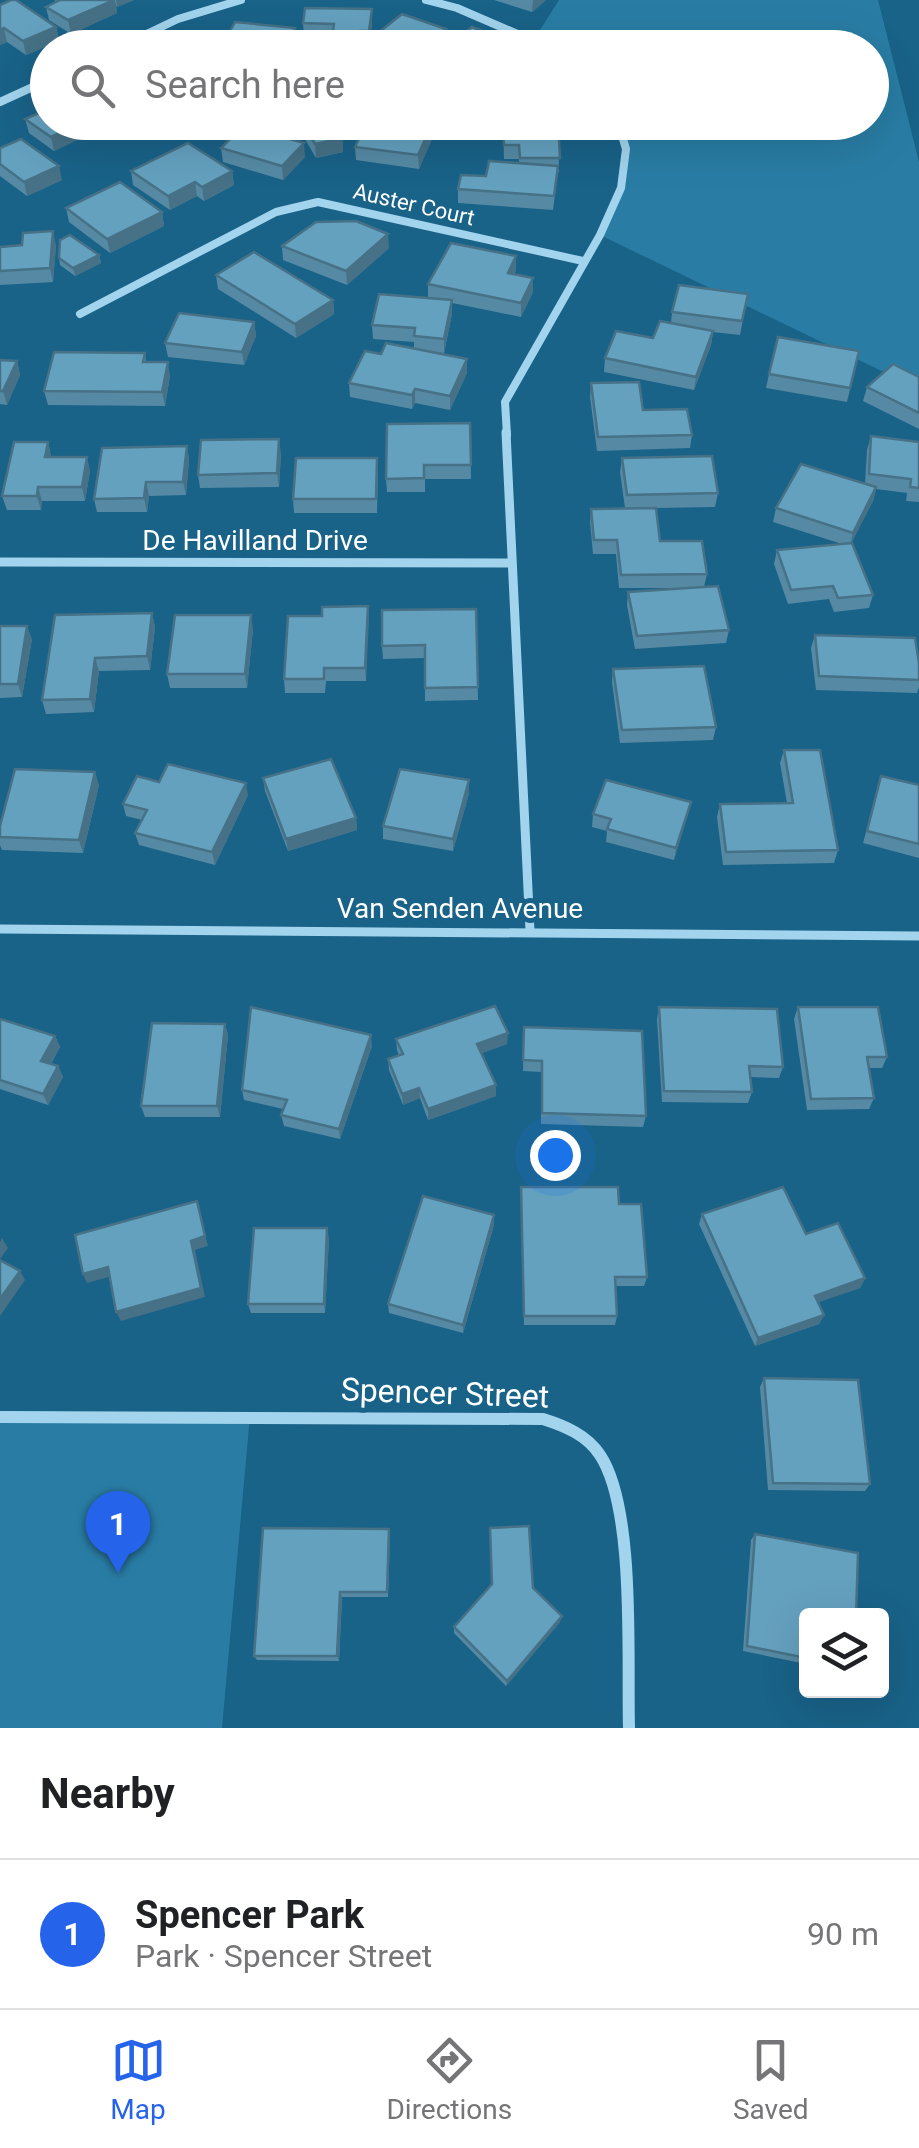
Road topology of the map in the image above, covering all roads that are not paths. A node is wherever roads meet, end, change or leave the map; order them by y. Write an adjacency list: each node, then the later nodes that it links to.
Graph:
1 (241, 0): 3 (street)
2 (426, 0): 4 (street)
3 (155, 30)
4 (508, 30)
5 (30, 88): 6 (street)
6 (0, 102)
7 (623, 140): 8 (street)
8 (583, 261): 9 (street, Auster Court); 11 (street)
9 (80, 314)
10 (0, 562): 11 (street, De Havilland Drive)
11 (510, 563): 13 (street)
12 (0, 928): 13 (street, Van Senden Avenue)
13 (530, 931): 14 (street, Van Senden Avenue)
14 (919, 936)
15 (0, 1417): 16 (street, Spencer Street)
16 (629, 1728)

